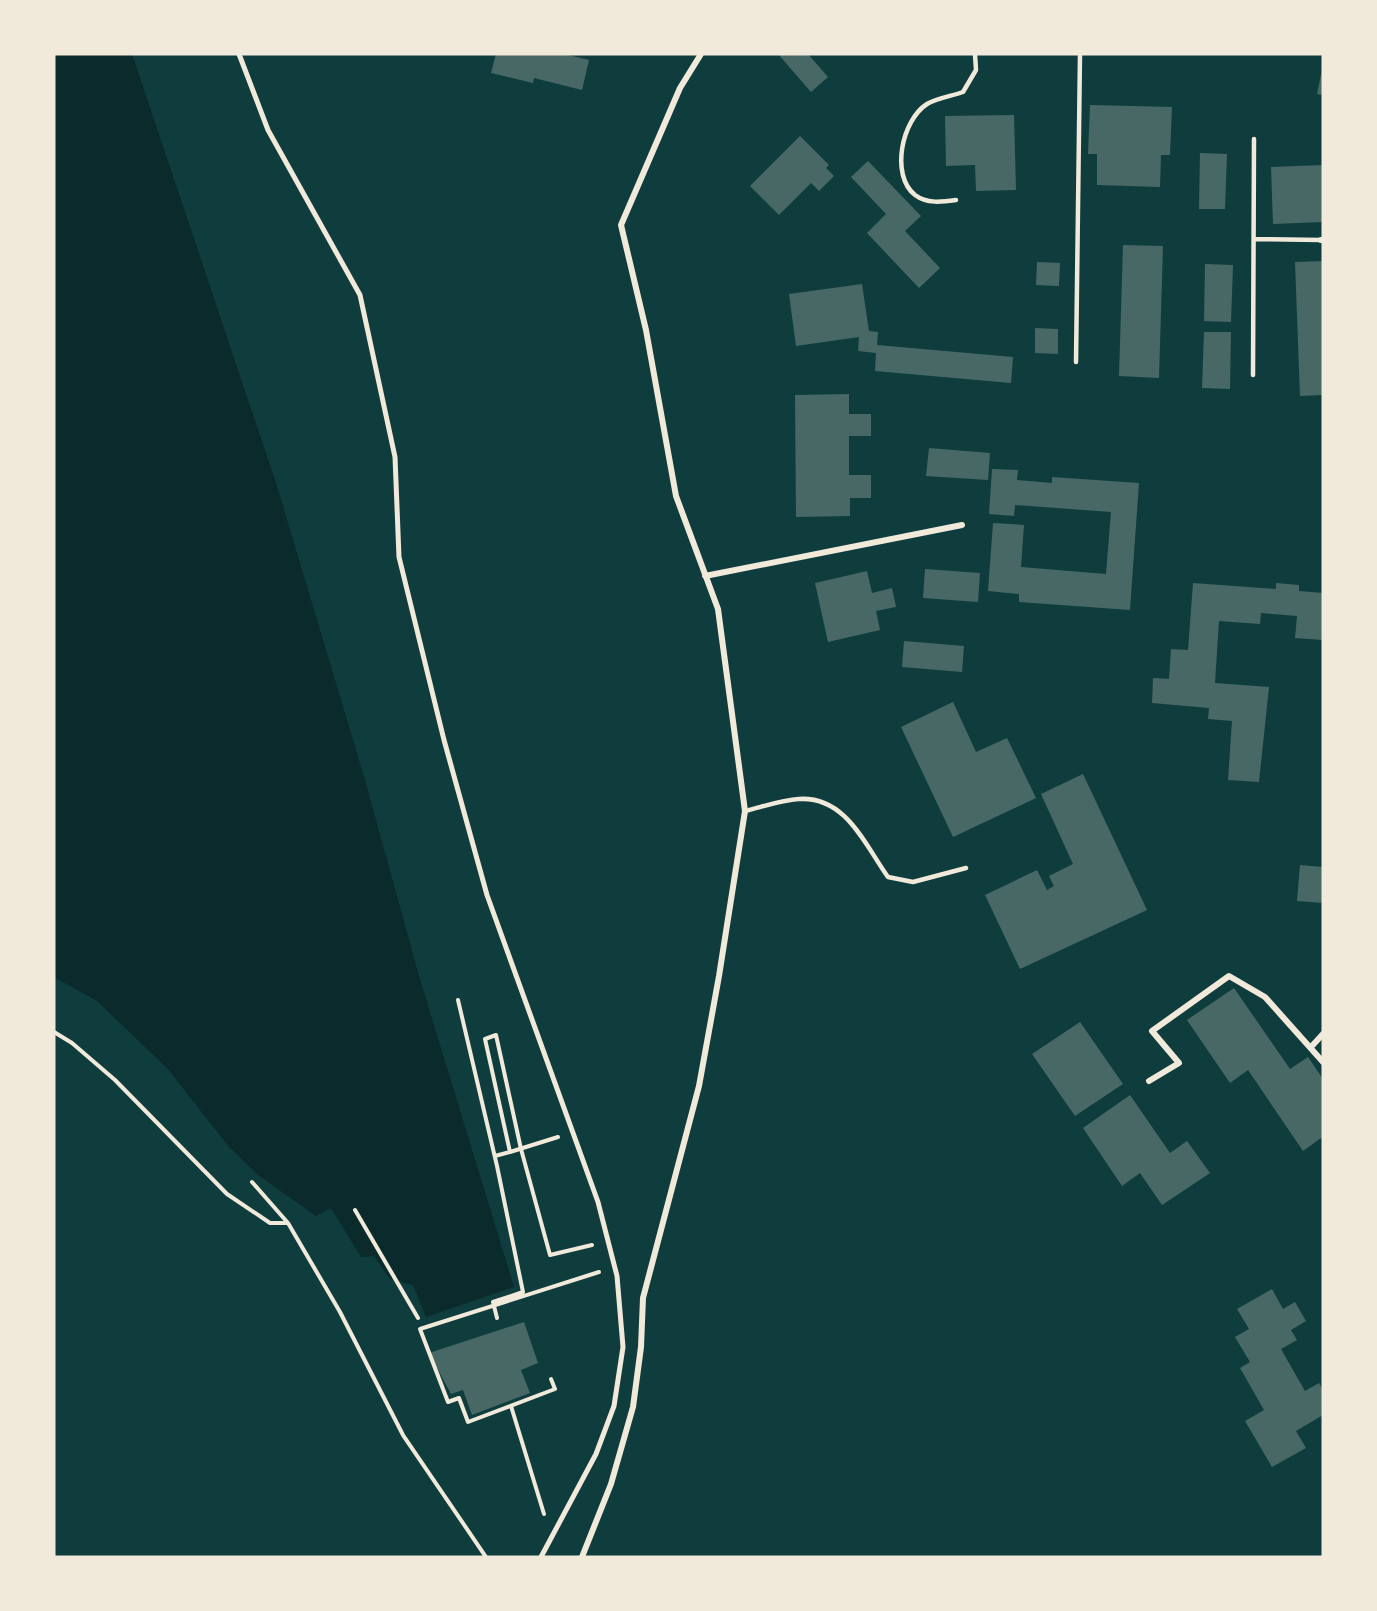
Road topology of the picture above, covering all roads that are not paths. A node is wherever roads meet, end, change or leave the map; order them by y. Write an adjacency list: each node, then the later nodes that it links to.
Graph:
1 (239, 54): 19 (street)
2 (701, 54): 12 (street)
3 (975, 54): 6 (lane)
4 (1080, 54): 9 (lane)
5 (1254, 139): 7 (lane)
6 (956, 200)
7 (1254, 240): 8 (lane); 10 (lane)
8 (1322, 240)
9 (1077, 362)
10 (1253, 375)
11 (962, 525): 12 (street)
12 (705, 576): 13 (street)
13 (745, 811): 14 (lane); 20 (street)
14 (966, 868)
15 (1323, 1034): 16 (street)
16 (1311, 1047): 17 (street); 18 (street)
17 (1323, 1062)
18 (1149, 1081)
19 (542, 1557)
20 (582, 1557)

